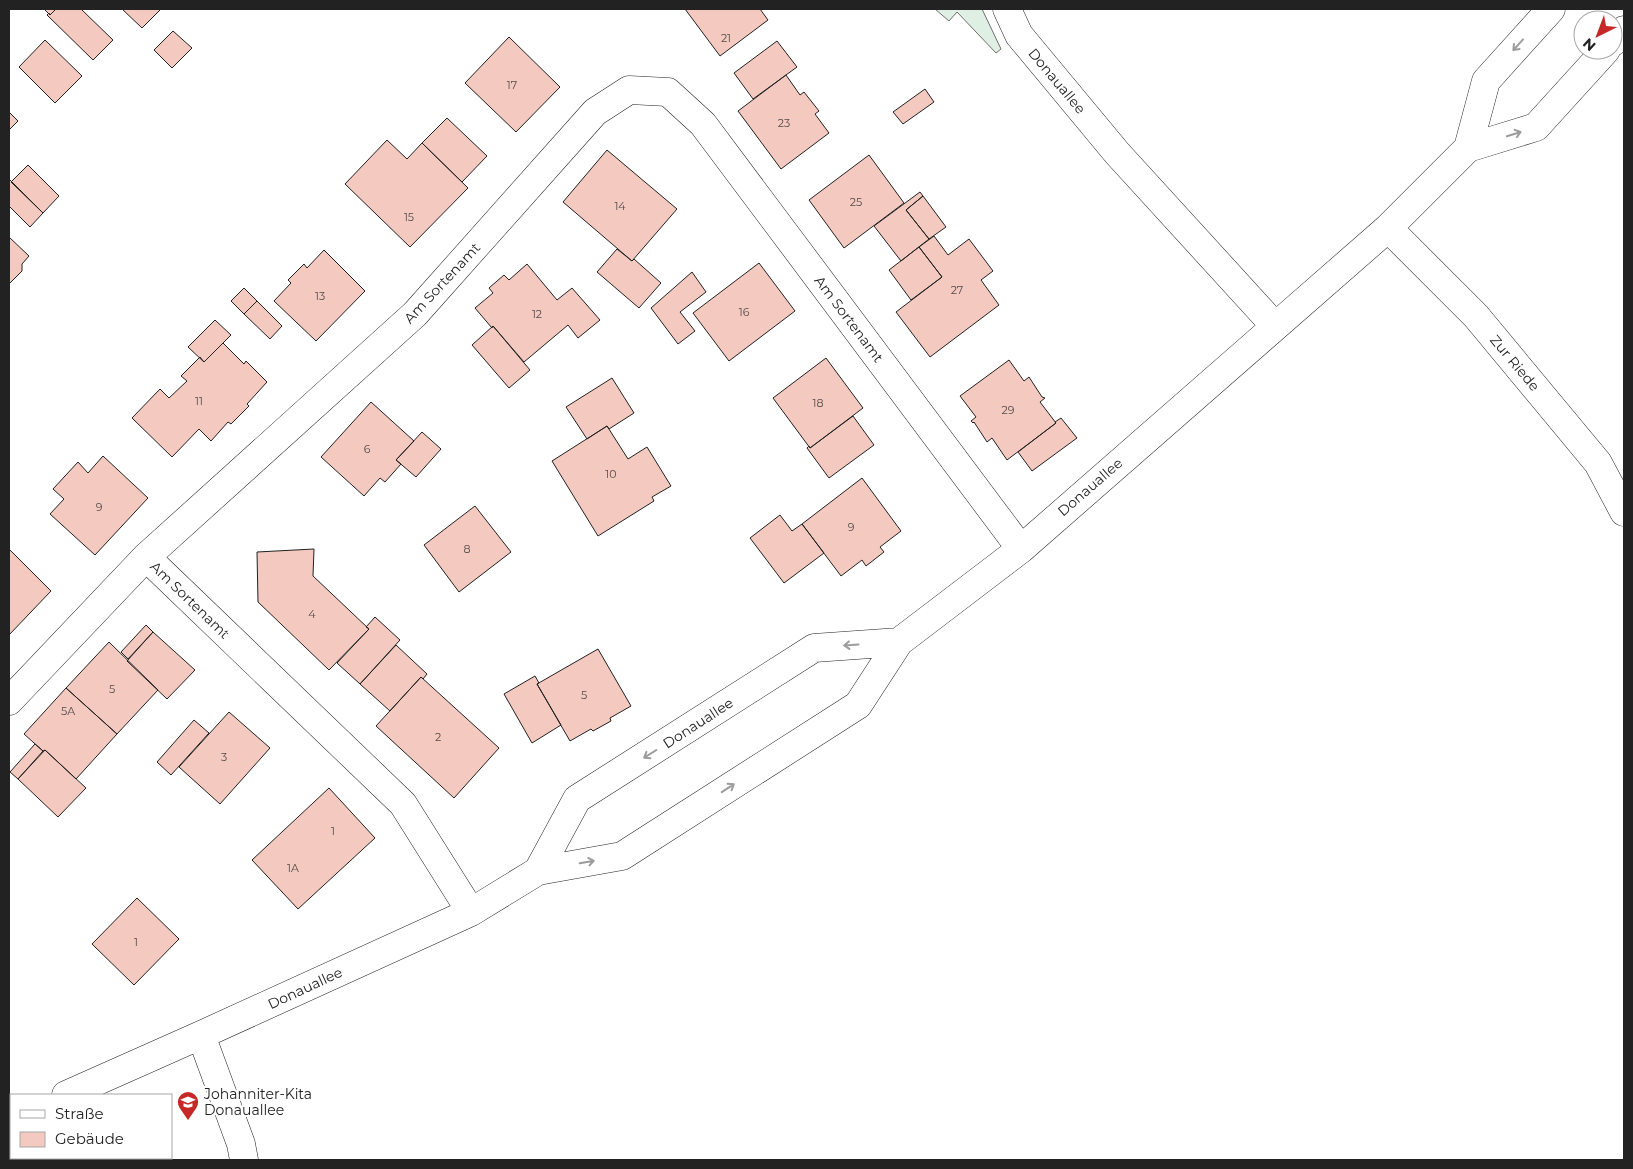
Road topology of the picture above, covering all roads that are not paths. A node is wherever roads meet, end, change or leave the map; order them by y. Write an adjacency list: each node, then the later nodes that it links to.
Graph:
1 (1007, 9): 6 (street, Donauallee)
2 (1551, 9): 4 (street, Donauallee, one-way to 4)
3 (1597, 60): 4 (street, Donauallee, one-way to 3)
4 (1468, 148): 5 (street, Donauallee)
5 (1388, 228): 6 (street, Donauallee); 7 (street, Zur Riede)
6 (1276, 326): 8 (street, Donauallee)
7 (1624, 512)
8 (1021, 548): 9 (street, Am Sortenamt); 10 (street, Donauallee)
9 (146, 557): 11 (street); 13 (street, Am Sortenamt)
10 (900, 642): 12 (street, Donauallee, one-way to 10); 12 (street, Donauallee, one-way to 12)
11 (9, 701)
12 (538, 871): 13 (street, Donauallee)
13 (471, 912): 14 (street, Donauallee)
14 (201, 1035): 15 (street, Donauallee); 16 (street)
15 (68, 1094)
16 (244, 1160)

